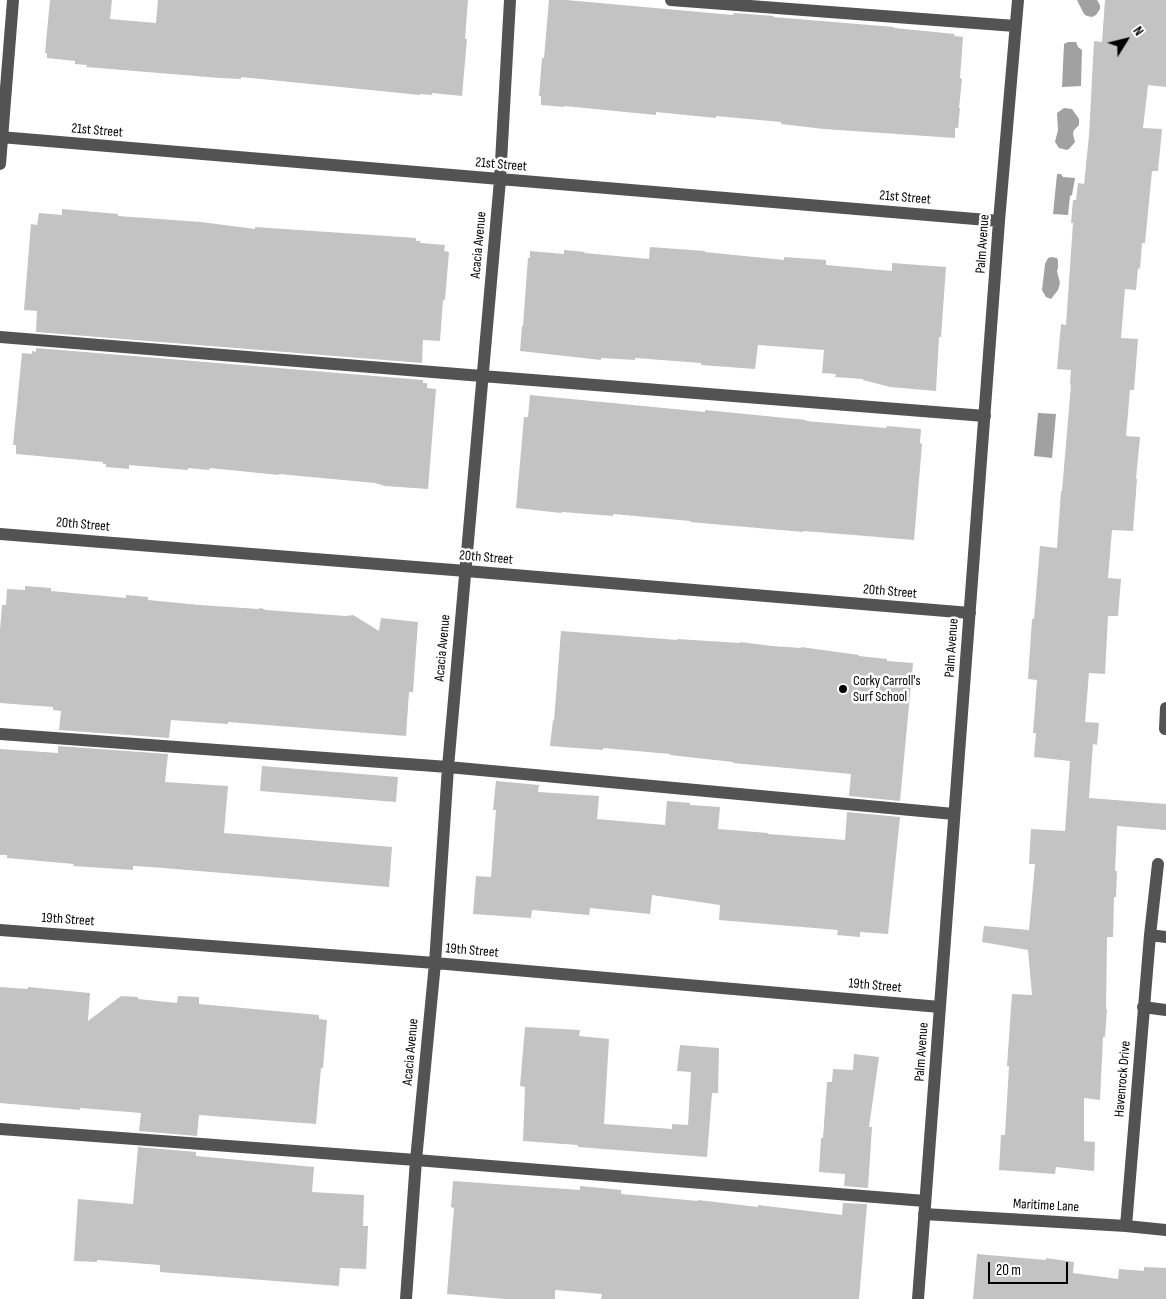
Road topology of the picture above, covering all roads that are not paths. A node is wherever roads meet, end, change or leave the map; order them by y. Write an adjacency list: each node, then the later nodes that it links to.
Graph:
1 (13, 0): 6 (street)
2 (510, 0): 8 (street, Acacia Avenue)
3 (671, 0): 5 (street)
4 (1018, 0): 5 (street, Palm Avenue)
5 (1015, 26): 9 (street, Palm Avenue)
6 (1, 138): 7 (street); 8 (street, 21st Street)
7 (0, 164)
8 (500, 180): 9 (street, 21st Street); 11 (street, Acacia Avenue)
9 (1000, 221): 12 (street, Palm Avenue)
10 (0, 337): 11 (street)
11 (482, 376): 12 (street); 14 (street, Acacia Avenue)
12 (985, 416): 15 (street, Palm Avenue)
13 (0, 534): 14 (street, 20th Street)
14 (466, 571): 15 (street, 20th Street); 19 (street, Acacia Avenue)
15 (970, 614): 20 (street, Palm Avenue)
16 (1166, 708): 17 (street)
17 (1165, 729)
18 (0, 734): 19 (street)
19 (448, 767): 20 (street); 25 (street, Acacia Avenue)
20 (954, 814): 26 (street, Palm Avenue)
21 (1158, 864): 23 (street, Havenrock Drive)
22 (0, 930): 25 (street, 19th Street)
23 (1150, 936): 24 (street); 27 (street, Havenrock Drive)
24 (1166, 937)
25 (435, 963): 26 (street, 19th Street); 30 (street, Acacia Avenue)
26 (940, 1007): 31 (street, Palm Avenue)
27 (1143, 1007): 28 (street); 33 (street, Havenrock Drive)
28 (1166, 1010)
29 (0, 1128): 30 (street)
30 (416, 1160): 31 (street); 35 (street, Acacia Avenue)
31 (925, 1201): 32 (street, Palm Avenue)
32 (924, 1214): 33 (street, Maritime Lane); 36 (street, Palm Avenue)
33 (1126, 1226): 34 (street, Maritime Lane)
34 (1166, 1230)
35 (406, 1299)
36 (918, 1299)

